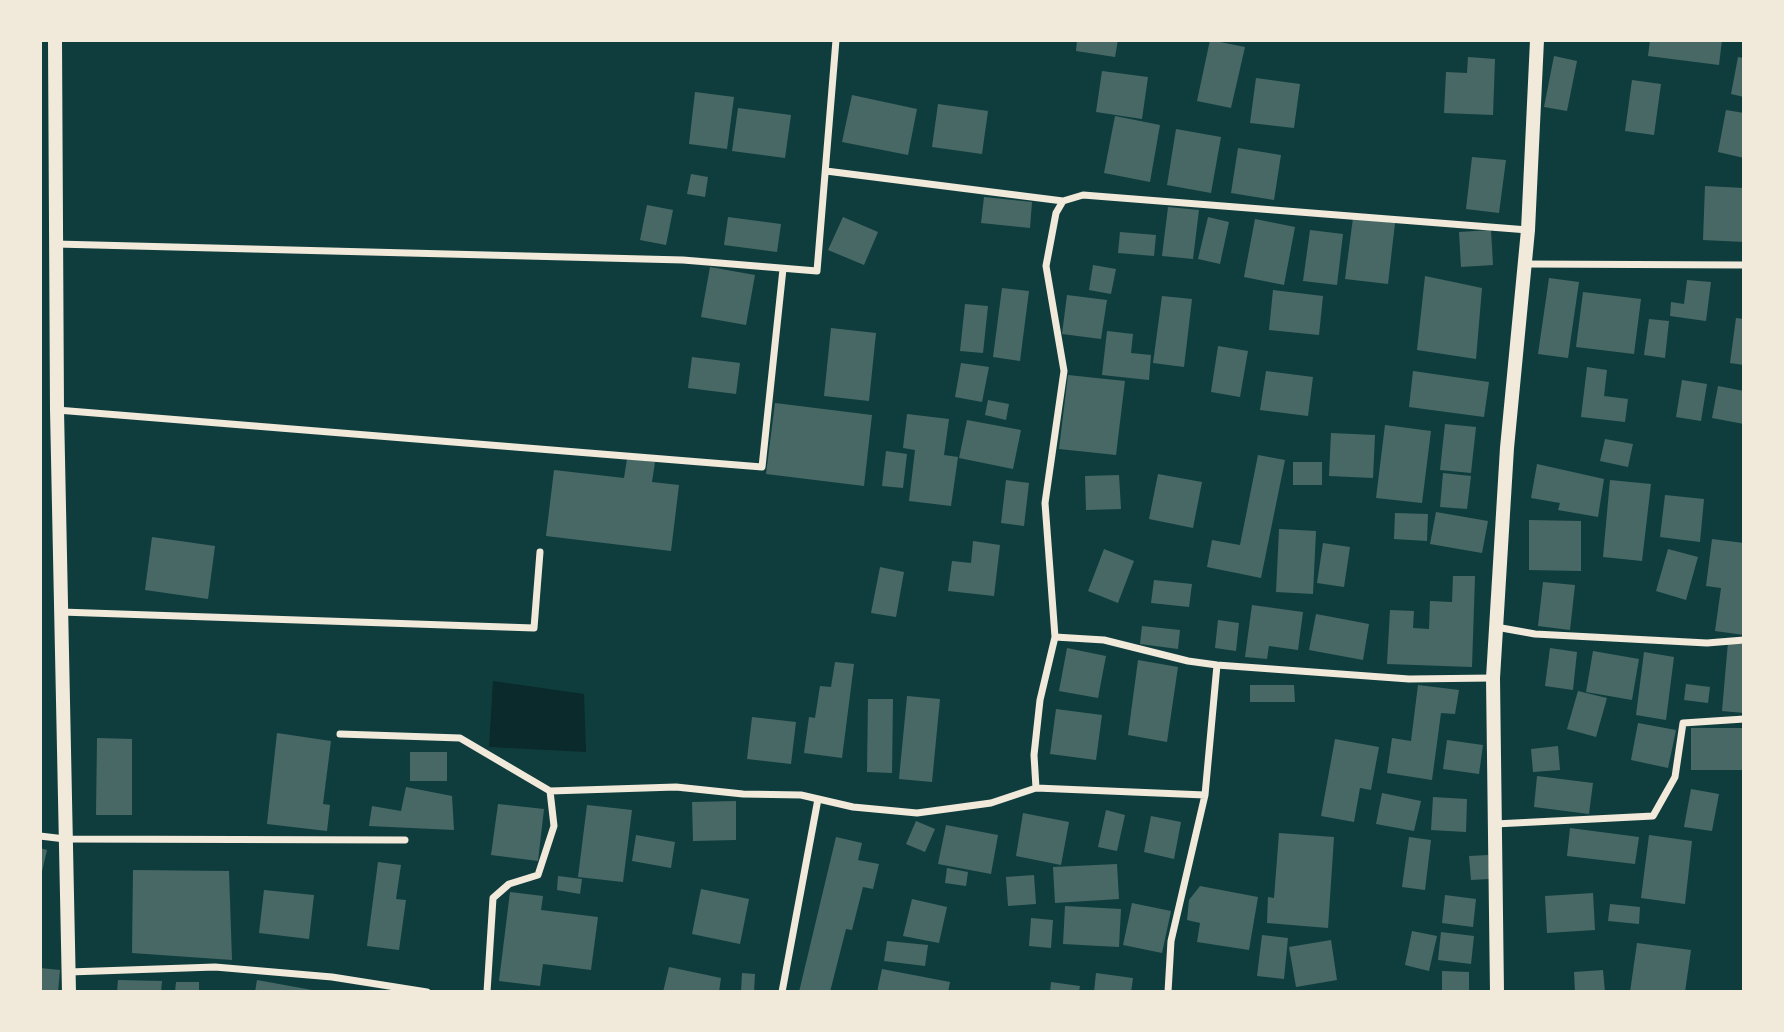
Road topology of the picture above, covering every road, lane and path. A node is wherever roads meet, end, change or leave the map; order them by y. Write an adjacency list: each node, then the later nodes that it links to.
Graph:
1 (55, 40): 7 (main road)
2 (836, 40): 4 (street)
3 (1537, 40): 6 (main road)
4 (826, 171): 5 (street); 10 (street)
5 (1063, 201): 6 (street); 15 (street)
6 (1528, 230): 8 (main road)
7 (56, 244): 10 (street); 11 (main road)
8 (1525, 264): 9 (street); 14 (main road)
9 (1744, 265)
10 (783, 269): 11 (street)
11 (57, 410): 13 (main road)
12 (540, 552): 13 (street)
13 (60, 612): 27 (main road)
14 (1496, 627): 16 (street); 18 (main road)
15 (1055, 637): 17 (street); 21 (street)
16 (1744, 640)
17 (1217, 665): 18 (street); 23 (street)
18 (1493, 678): 25 (main road)
19 (1744, 719): 25 (street)
20 (340, 734): 22 (street)
21 (1036, 788): 23 (street); 24 (street)
22 (550, 791): 24 (street); 32 (street)
23 (1205, 795): 34 (street)
24 (818, 799): 33 (street)
25 (1494, 824): 35 (main road)
26 (40, 836): 27 (street)
27 (65, 839): 28 (street); 29 (main road)
28 (405, 840)
29 (68, 972): 30 (main road); 31 (street)
30 (69, 992)
31 (427, 992)
32 (487, 992)
33 (782, 992)
34 (1168, 992)
35 (1497, 992)

